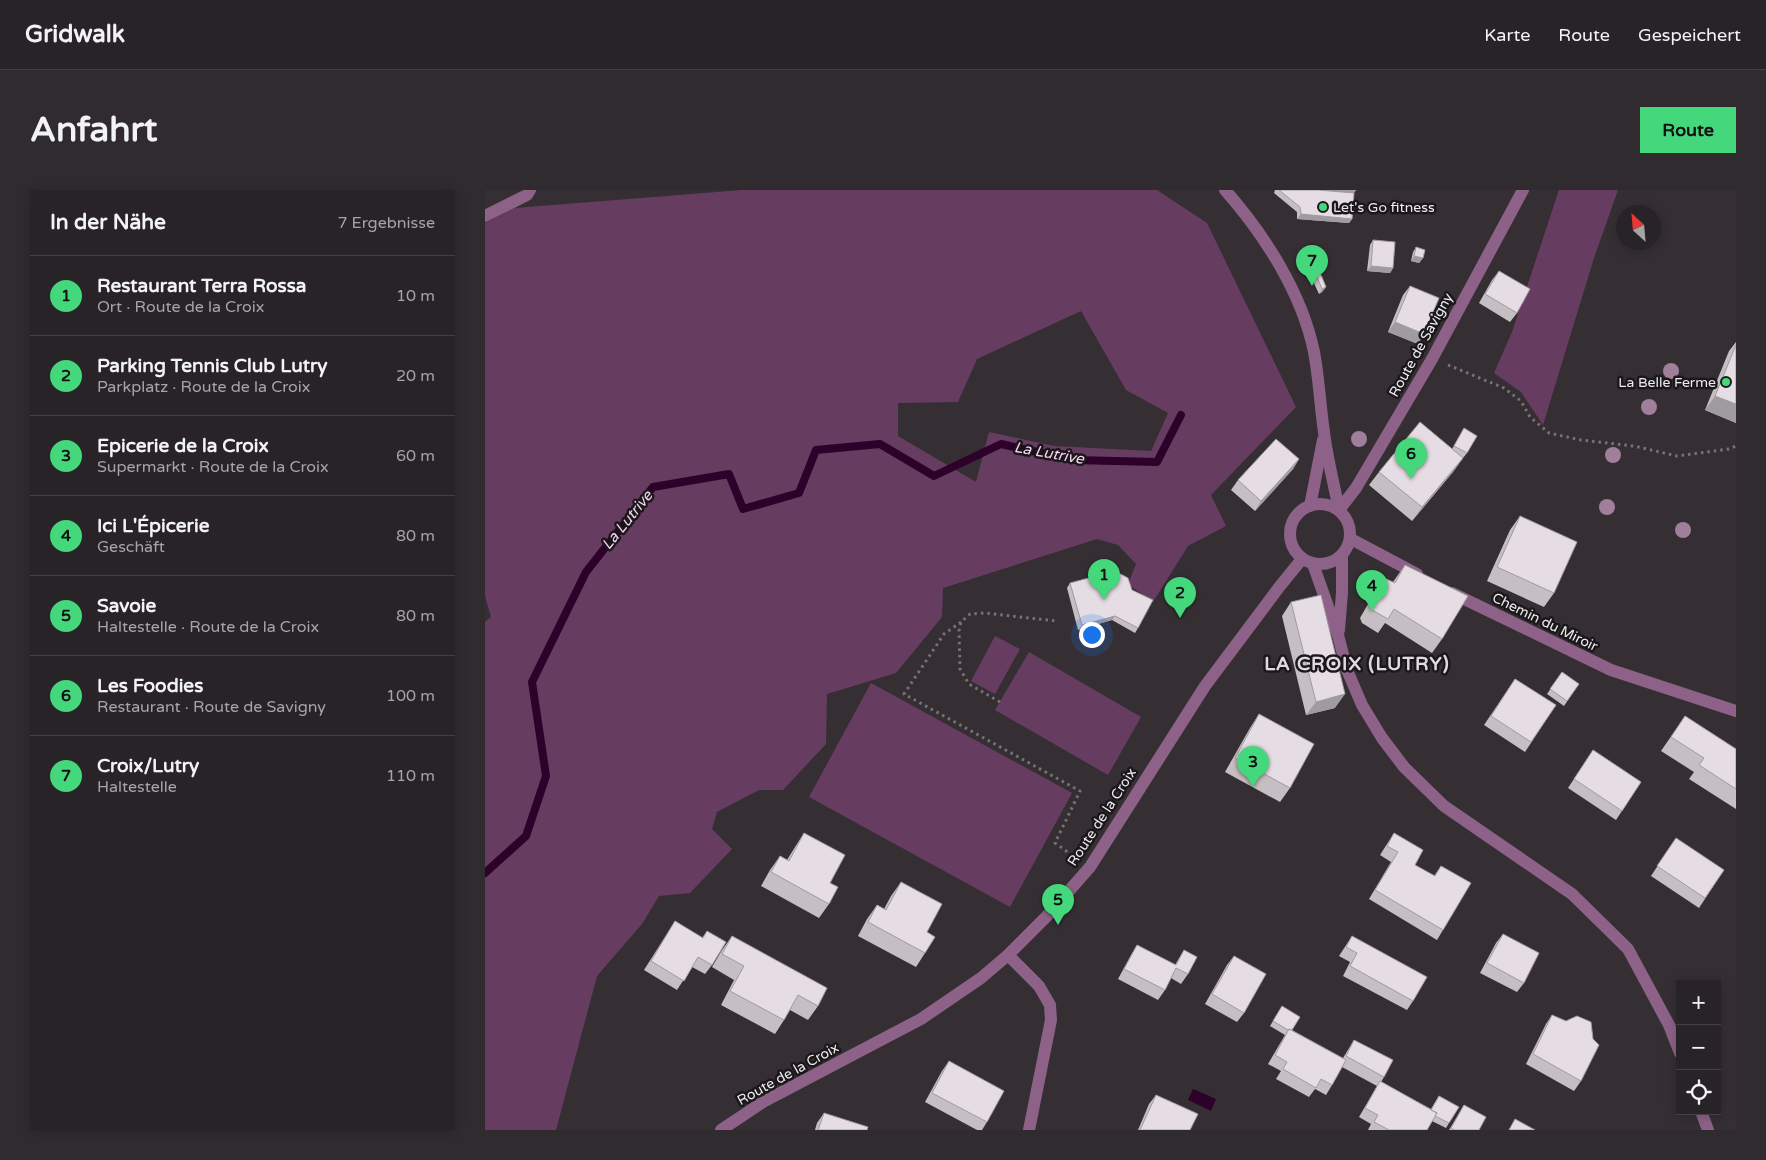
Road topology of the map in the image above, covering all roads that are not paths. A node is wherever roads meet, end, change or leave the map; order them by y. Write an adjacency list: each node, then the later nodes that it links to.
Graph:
1 (530, 190): 4 (street)
2 (1225, 190): 5 (street)
3 (1523, 190): 7 (street, Route de Savigny)
4 (485, 216)
5 (1324, 433): 6 (street); 7 (street)
6 (1309, 506): 7 (street); 10 (street)
7 (1339, 510): 8 (street)
8 (1351, 539): 9 (street); 12 (street, Chemin du Miroir)
9 (1342, 556): 10 (street); 11 (street)
10 (1308, 562): 11 (street); 13 (street, Route de la Croix)
11 (1338, 635): 14 (street)
12 (1736, 711)
13 (1008, 956): 16 (street, Route de la Croix); 17 (street)
14 (1676, 1044)
15 (1702, 1115): 18 (street)
16 (721, 1130)
17 (1029, 1130)
18 (1708, 1130)

